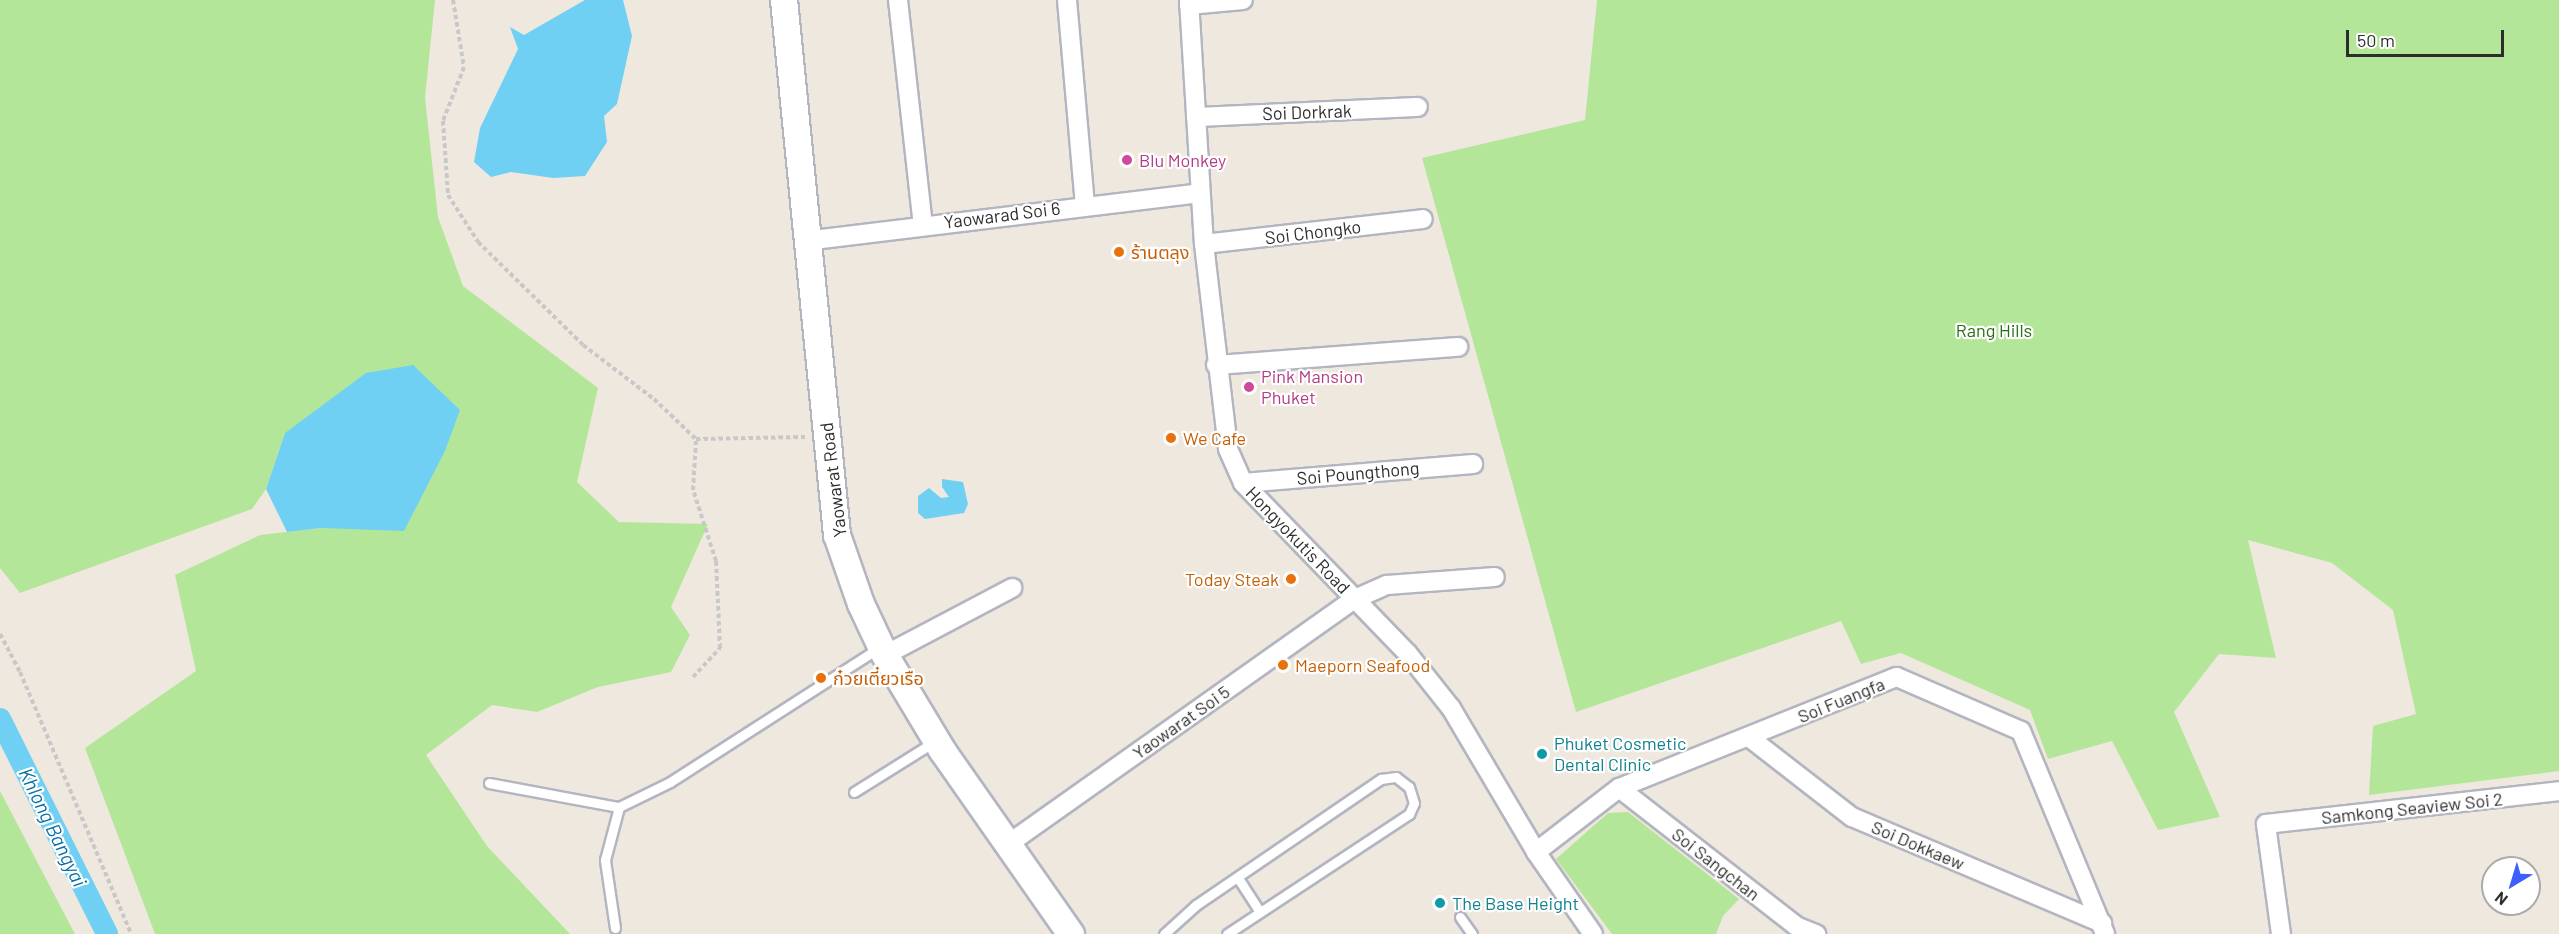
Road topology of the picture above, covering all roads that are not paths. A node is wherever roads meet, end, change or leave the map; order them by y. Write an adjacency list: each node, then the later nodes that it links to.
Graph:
1 (784, 0): 12 (main road, Yaowarat Road)
2 (898, 0): 11 (street)
3 (1066, 0): 9 (street)
4 (1243, 0): 5 (street)
5 (1189, 2): 7 (street, Hongyokutis Road)
6 (1418, 107): 7 (street, Soi Dorkrak)
7 (1196, 117): 8 (street, Hongyokutis Road)
8 (1200, 193): 9 (street, Yaowarad Soi 6); 13 (street, Hongyokutis Road)
9 (1085, 204): 11 (street, Yaowarad Soi 6)
10 (1423, 219): 13 (street, Soi Chongko)
11 (923, 225): 12 (street, Yaowarad Soi 6)
12 (805, 241): 21 (main road, Yaowarat Road)
13 (1204, 244): 15 (street, Hongyokutis Road)
14 (1458, 347): 15 (street)
15 (1216, 365): 17 (street, Hongyokutis Road)
16 (1473, 464): 17 (street, Soi Poungthong)
17 (1243, 483): 20 (street, Hongyokutis Road)
18 (1495, 577): 20 (street, Yaowarat Soi 5)
19 (1012, 588): 21 (street)
20 (1355, 599): 29 (street, Yaowarat Soi 5); 30 (street, Hongyokutis Road)
21 (883, 651): 23 (main road, Yaowarat Road); 28 (lane)
22 (1750, 738): 25 (street, Soi Fuangfa); 35 (street, Soi Dokkaew); 35 (street, Soi Fuangfa)
23 (936, 740): 27 (lane); 29 (main road, Yaowarat Road)
24 (489, 783): 28 (lane)
25 (1619, 788): 30 (street, Soi Fuangfa); 41 (street, Soi Sangchan)
26 (2559, 791): 42 (street, Samkong Seaview Soi 2)
27 (854, 792)
28 (619, 807): 34 (lane)
29 (1007, 845): 36 (main road, Yaowarat Road)
30 (1536, 852): 40 (street, Hongyokutis Road)
31 (1238, 878): 32 (lane); 32 (lane); 37 (lane)
32 (1260, 912): 38 (lane)
33 (1460, 917): 39 (lane)
34 (615, 928)
35 (2103, 929)
36 (1070, 934)
37 (1164, 934)
38 (1227, 934)
39 (1472, 934)
40 (1593, 934)
41 (1816, 934)
42 (2281, 934)

